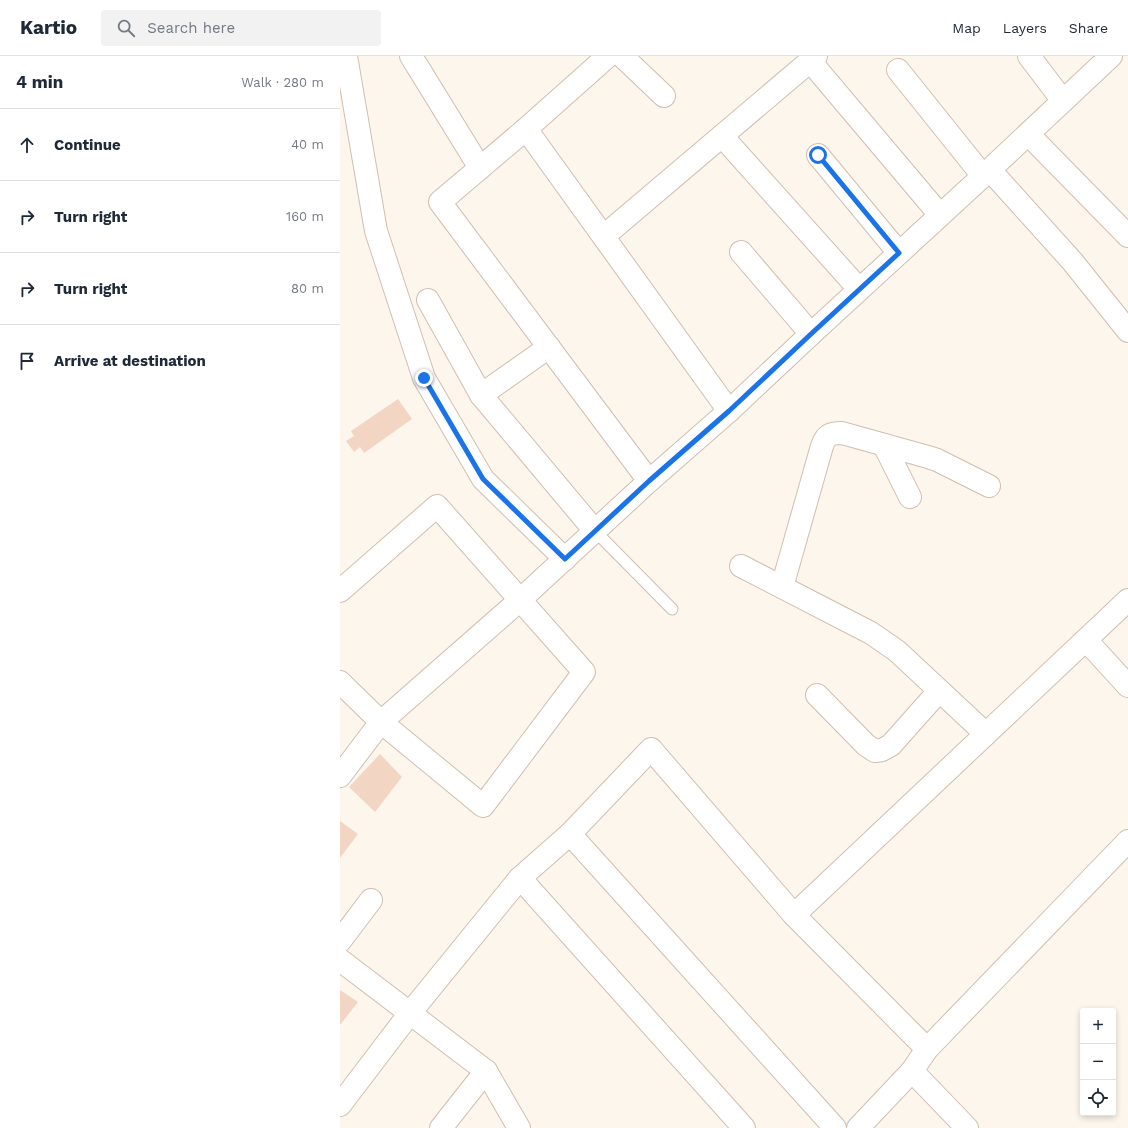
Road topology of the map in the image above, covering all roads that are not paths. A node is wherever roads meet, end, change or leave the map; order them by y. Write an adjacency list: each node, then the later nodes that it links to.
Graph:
1 (346, 56): 34 (street)
2 (411, 56): 15 (street)
3 (608, 56): 11 (street)
4 (622, 56): 9 (street)
5 (1029, 56): 10 (street)
6 (1111, 56): 10 (street)
7 (813, 59): 13 (street); 17 (street)
8 (898, 70): 16 (street)
9 (664, 96)
10 (1063, 101): 12 (street)
11 (526, 129): 15 (street); 18 (street)
12 (1028, 134): 16 (street); 19 (street)
13 (722, 136): 18 (street); 22 (street)
14 (818, 155): 21 (street)
15 (480, 168): 26 (street)
16 (986, 173): 17 (street); 24 (street)
17 (940, 215): 21 (street)
18 (604, 236): 28 (street)
19 (1128, 236)
20 (741, 252): 25 (street)
21 (899, 253): 22 (street)
22 (859, 289): 25 (street)
23 (428, 300): 27 (street)
24 (1128, 331)
25 (811, 334): 28 (street)
26 (549, 347): 27 (street); 30 (street)
27 (481, 395): 33 (street)
28 (729, 411): 30 (street)
29 (884, 445): 31 (street); 32 (street); 36 (street)
30 (649, 481): 33 (street)
31 (989, 486)
32 (910, 497)
33 (595, 531): 34 (street); 40 (lane)
34 (565, 559): 38 (street)
35 (741, 566): 36 (street)
36 (782, 587): 44 (street)
37 (340, 591): 38 (street)
38 (520, 600): 46 (street); 46 (street)
39 (1128, 600): 41 (street)
40 (672, 609)
41 (1086, 640): 43 (street); 47 (street)
42 (340, 682): 46 (street)
43 (1128, 686)
44 (940, 691): 45 (street); 47 (street)
45 (817, 695)
46 (381, 722): 48 (street)
47 (986, 734): 53 (street)
48 (340, 776)
49 (570, 834): 51 (street); 53 (street); 64 (street)
50 (1128, 841): 57 (street)
51 (520, 878): 56 (street); 63 (street)
52 (371, 900): 54 (street)
53 (794, 915): 57 (street)
54 (340, 941)
55 (340, 960): 56 (street)
56 (410, 1013): 59 (street); 60 (street)
57 (928, 1050): 58 (street)
58 (912, 1071): 65 (street); 66 (street)
59 (486, 1072): 61 (street); 62 (street)
60 (340, 1105)
61 (441, 1128)
62 (519, 1128)
63 (744, 1128)
64 (835, 1128)
65 (858, 1128)
66 (967, 1128)

